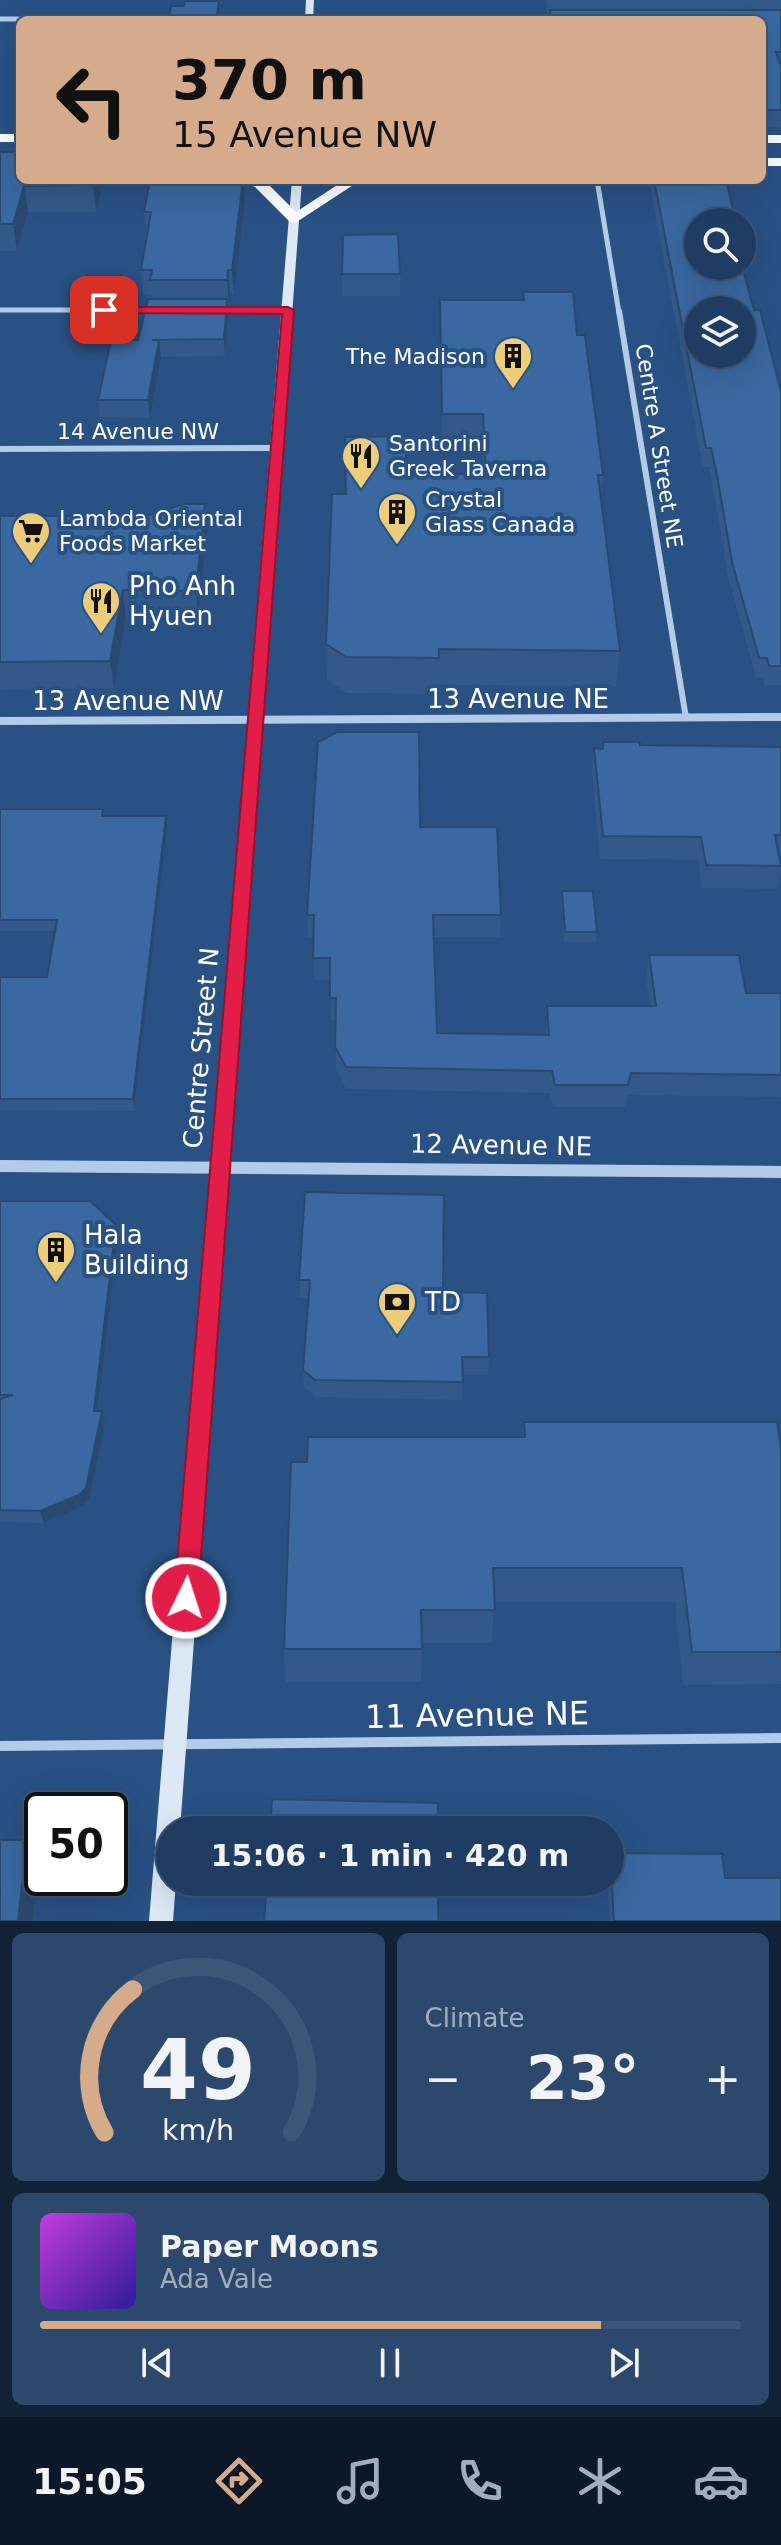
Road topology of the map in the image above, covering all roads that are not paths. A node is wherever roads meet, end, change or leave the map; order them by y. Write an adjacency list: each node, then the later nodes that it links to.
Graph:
1 (260, 184): 5 (highway)
2 (297, 184): 5 (main road, Centre Street N)
3 (348, 184): 5 (highway)
4 (598, 184): 13 (street, Centre A Street NE)
5 (295, 219): 9 (main road, Centre Street N)
6 (0, 310): 7 (street)
7 (164, 310)
8 (209, 310): 9 (street)
9 (288, 310): 10 (main road, Centre Street N)
10 (276, 448): 11 (street, 14 Avenue NW); 15 (main road, Centre Street N)
11 (0, 449)
12 (781, 717): 13 (street, 13 Avenue NE)
13 (686, 718): 15 (street, 13 Avenue NE)
14 (0, 721): 15 (street, 13 Avenue NW)
15 (255, 721): 17 (main road, Centre Street N)
16 (0, 1166): 17 (street, 12 Avenue NE)
17 (220, 1166): 18 (street, 12 Avenue NE); 21 (main road, Centre Street N)
18 (781, 1172)
19 (781, 1738): 21 (street, 11 Avenue NE)
20 (0, 1746): 21 (street, 11 Avenue NE)
21 (175, 1746): 22 (main road, Centre Street N)
22 (161, 1921)

